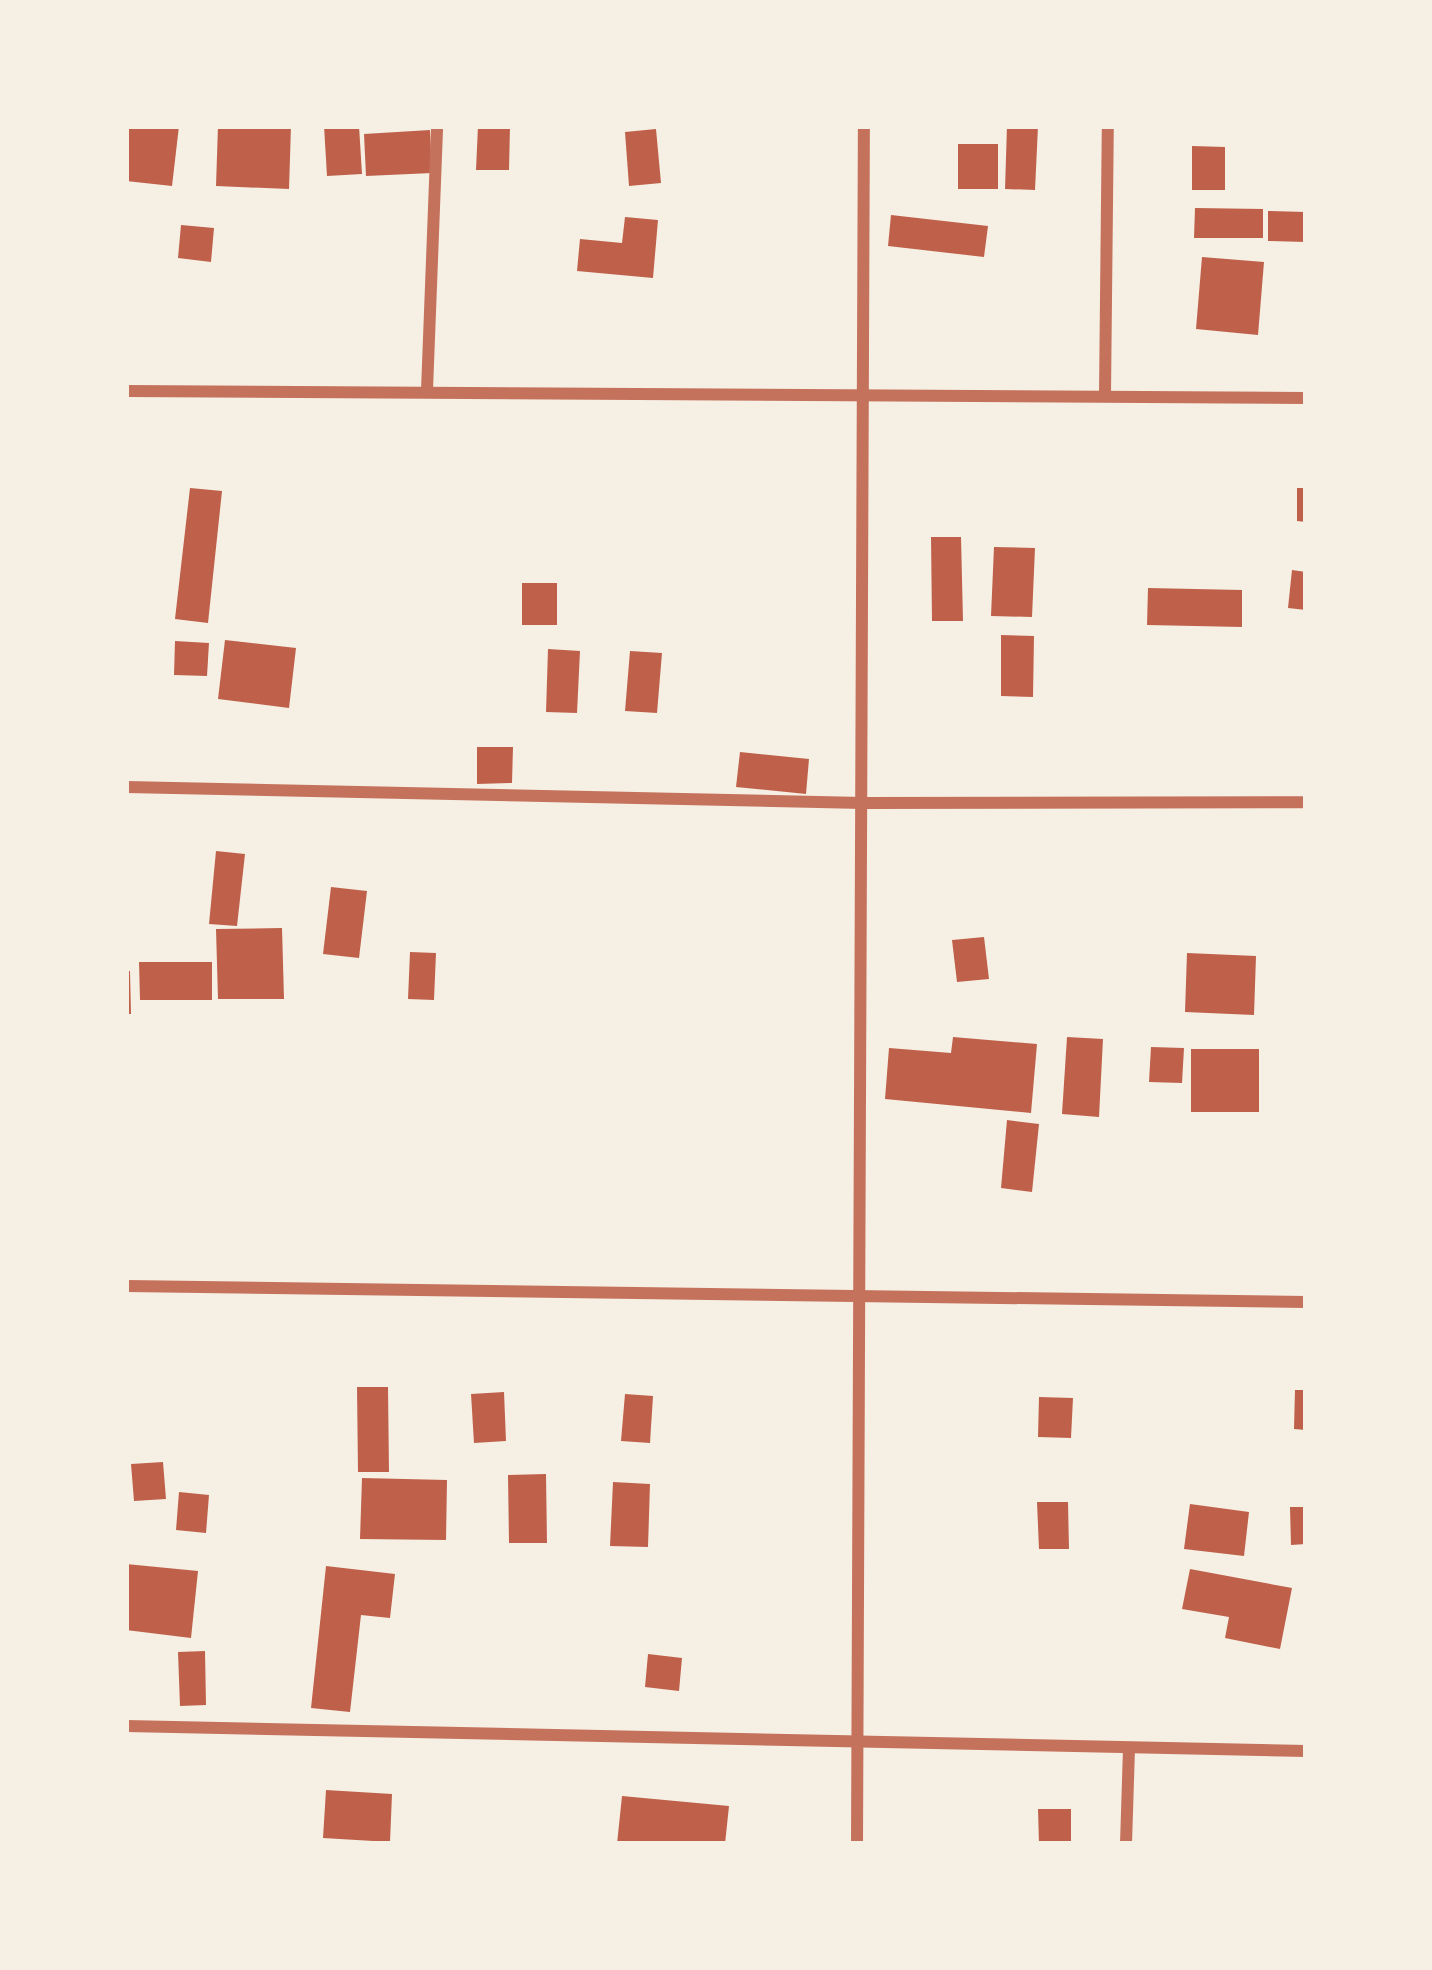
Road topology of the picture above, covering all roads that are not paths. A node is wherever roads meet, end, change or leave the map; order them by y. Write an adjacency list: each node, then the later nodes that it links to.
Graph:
1 (436, 126): 4 (street)
2 (864, 126): 6 (street)
3 (1108, 126): 7 (street)
4 (427, 390): 5 (street); 6 (street)
5 (126, 391)
6 (862, 391): 7 (street); 11 (street)
7 (1105, 394): 8 (street)
8 (1306, 398)
9 (126, 787): 11 (street)
10 (1306, 802): 11 (street)
11 (863, 803): 13 (street)
12 (126, 1286): 13 (street)
13 (855, 1297): 14 (street); 16 (street)
14 (1306, 1302)
15 (126, 1726): 16 (street)
16 (858, 1742): 17 (street); 19 (street)
17 (1129, 1749): 18 (street); 20 (street)
18 (1306, 1751)
19 (857, 1844)
20 (1126, 1844)

